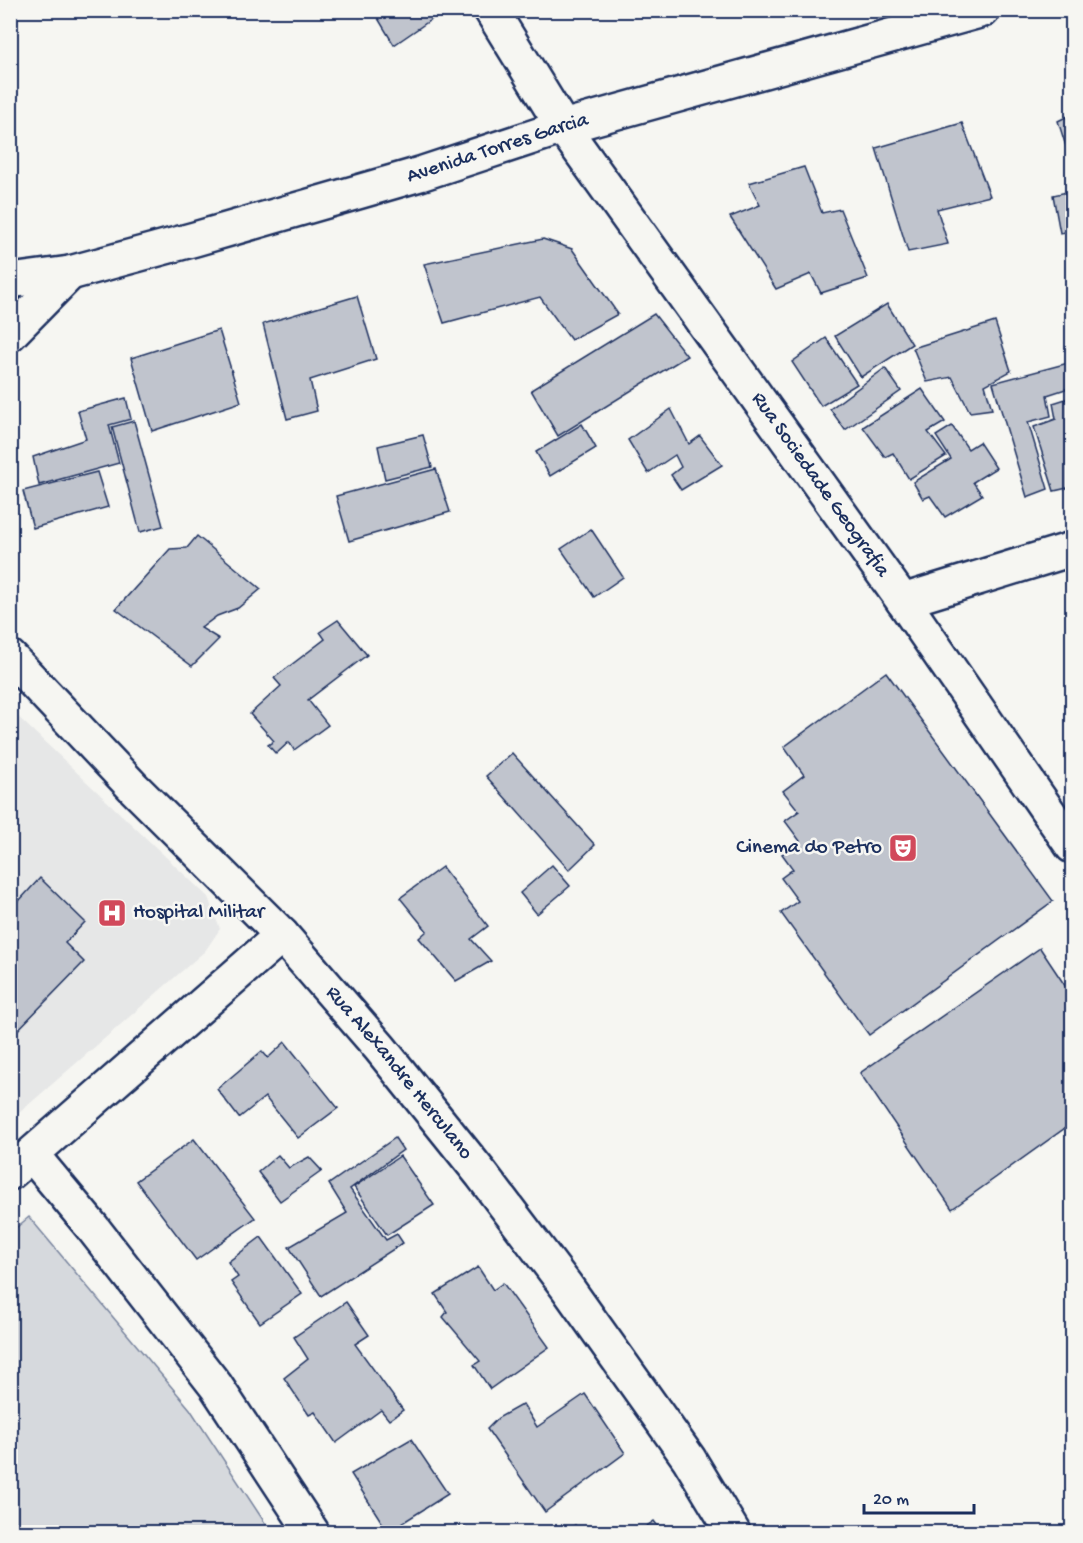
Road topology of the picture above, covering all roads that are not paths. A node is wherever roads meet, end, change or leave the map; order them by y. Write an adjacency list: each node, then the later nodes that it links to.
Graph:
1 (491, 10): 3 (main road, Rua Sociedade Geografia)
2 (982, 10): 3 (main road, Avenida Torres Garcia)
3 (563, 127): 4 (main road, Avenida Torres Garcia); 8 (main road, Rua Sociedade Geografia)
4 (70, 273): 5 (main road, Avenida Torres Garcia); 6 (main road)
5 (13, 278)
6 (10, 334)
7 (1072, 549): 8 (main road)
8 (903, 601): 10 (main road, Rua Sociedade Geografia)
9 (10, 657): 11 (main road, Rua Alexandre Herculano)
10 (1072, 846)
11 (282, 935): 12 (main road); 14 (main road, Rua Alexandre Herculano)
12 (21, 1164): 13 (main road)
13 (312, 1533)
14 (733, 1533)

